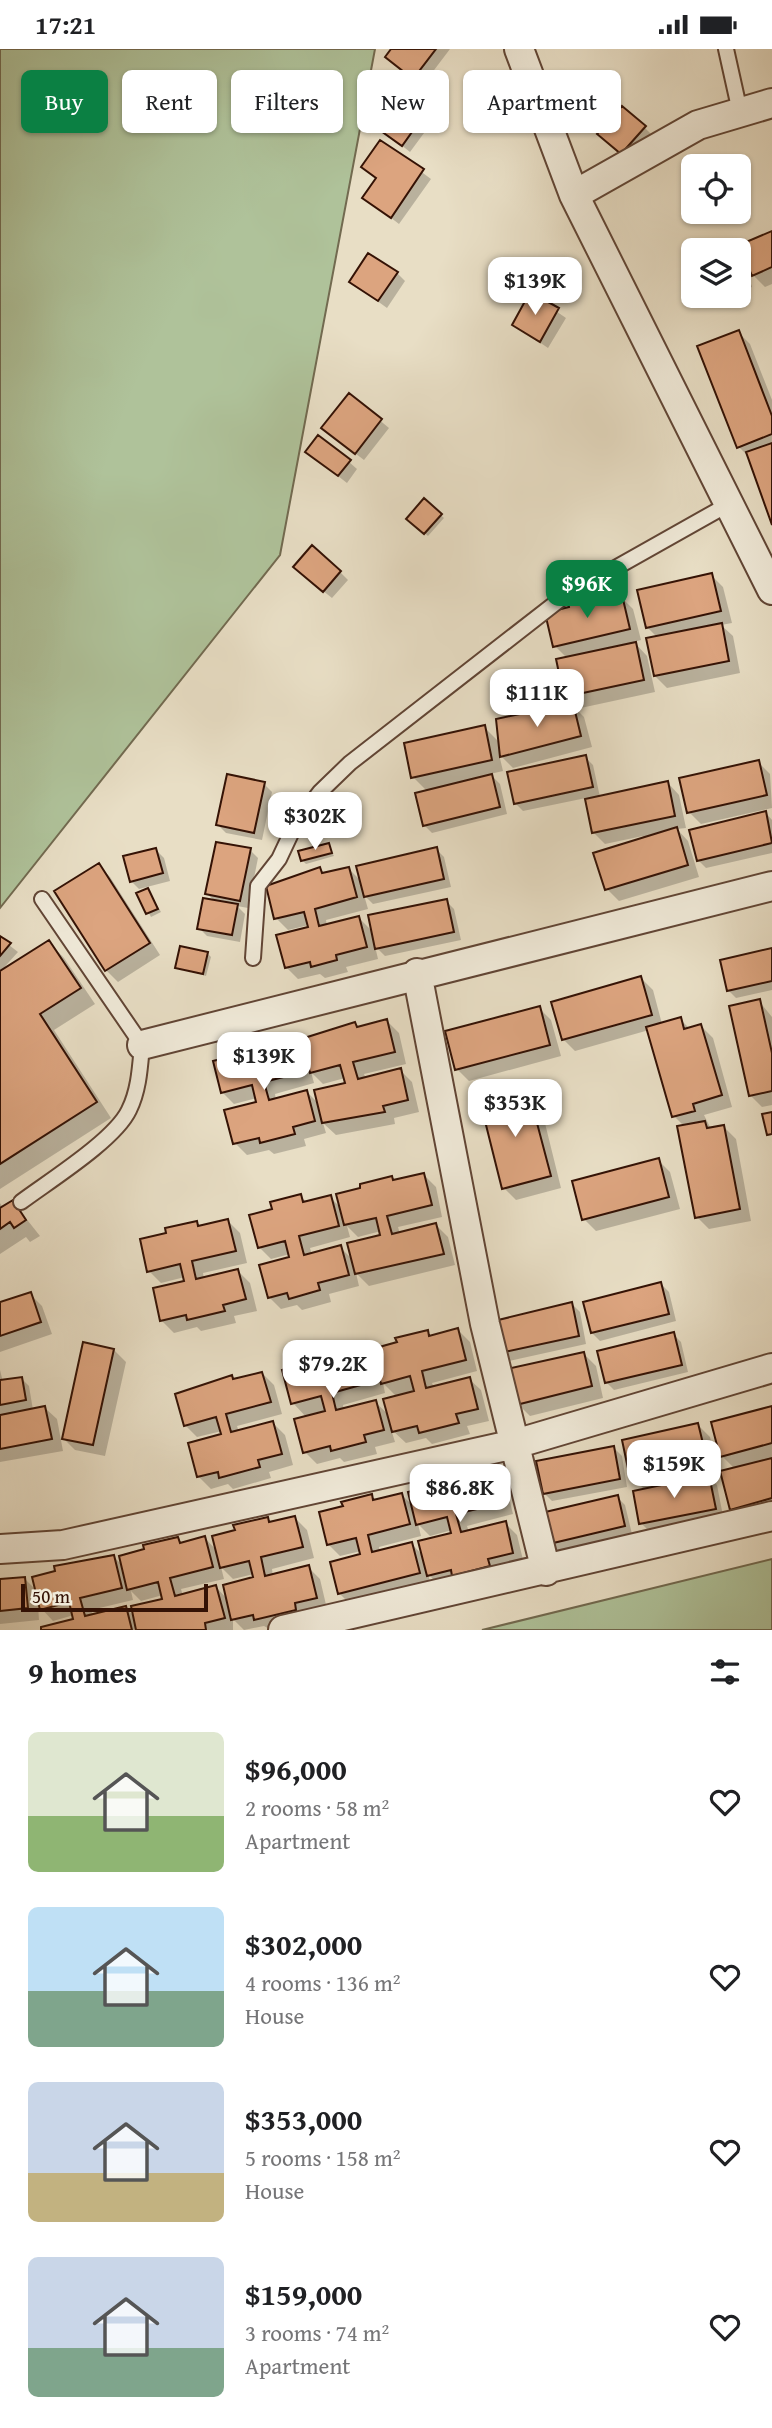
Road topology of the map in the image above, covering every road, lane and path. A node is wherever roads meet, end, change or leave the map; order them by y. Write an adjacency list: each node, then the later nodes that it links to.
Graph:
1 (519, 49): 5 (street)
2 (726, 49): 4 (lane)
3 (772, 103): 4 (street)
4 (740, 112): 5 (street)
5 (574, 195): 6 (street)
6 (729, 504): 7 (street); 10 (lane)
7 (772, 590)
8 (772, 886): 11 (street)
9 (42, 899): 12 (lane)
10 (253, 958)
11 (418, 973): 12 (street); 15 (street)
12 (142, 1045): 13 (lane)
13 (21, 1202)
14 (772, 1368): 15 (street)
15 (514, 1444): 17 (street); 18 (street)
16 (772, 1515): 18 (street)
17 (0, 1549)
18 (546, 1571): 19 (street)
19 (283, 1630)

